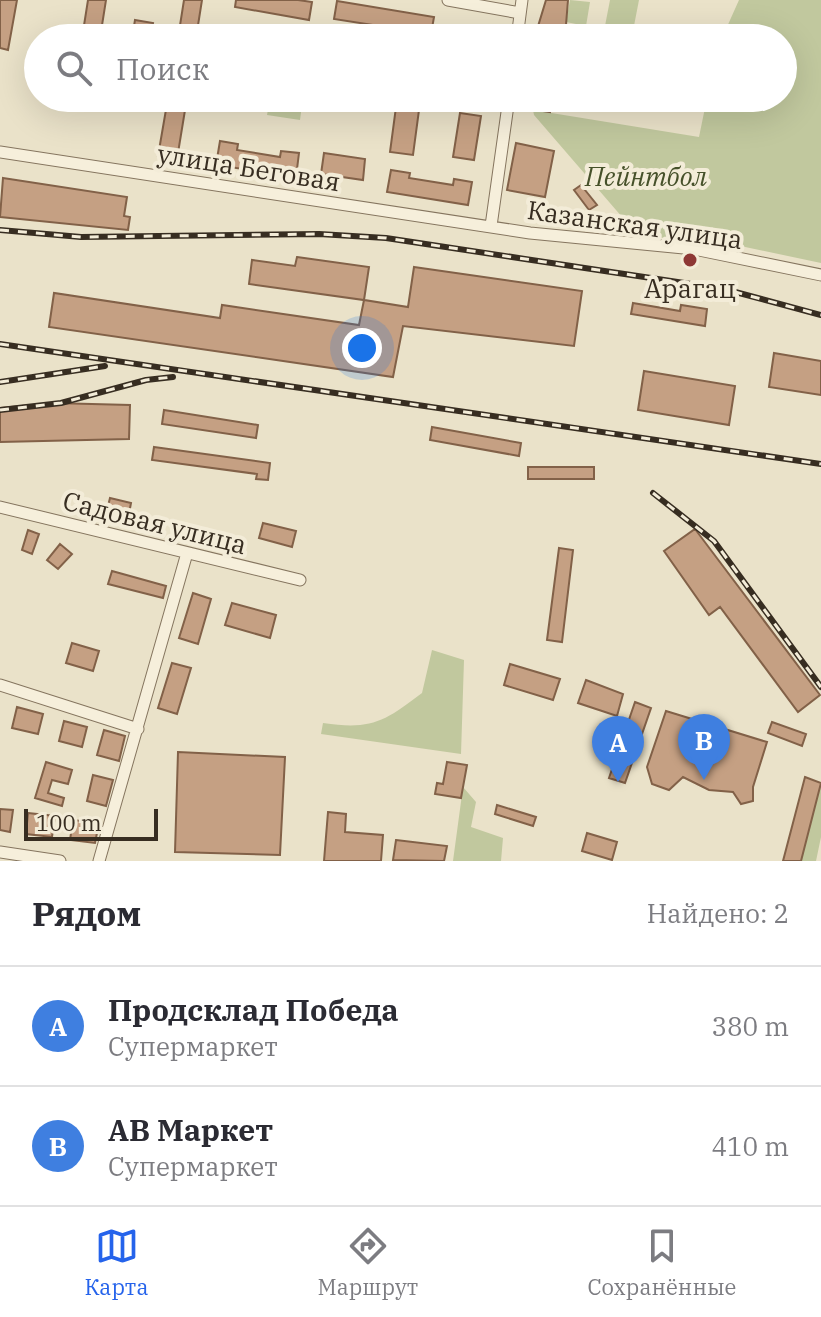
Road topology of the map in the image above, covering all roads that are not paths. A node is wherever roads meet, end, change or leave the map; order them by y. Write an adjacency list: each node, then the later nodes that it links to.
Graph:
1 (448, 0): 3 (street)
2 (522, 0): 3 (street)
3 (520, 13): 4 (street)
4 (519, 24)
5 (507, 112): 7 (street)
6 (0, 152): 7 (street, улица Беговая)
7 (491, 226): 8 (street, Казанская улица)
8 (821, 275)
9 (0, 507): 10 (street, Садовая улица)
10 (187, 553): 11 (street, Садовая улица); 13 (street)
11 (300, 580)
12 (0, 685): 13 (street)
13 (138, 729): 16 (street)
14 (0, 852): 15 (street)
15 (60, 861)
16 (99, 861)

